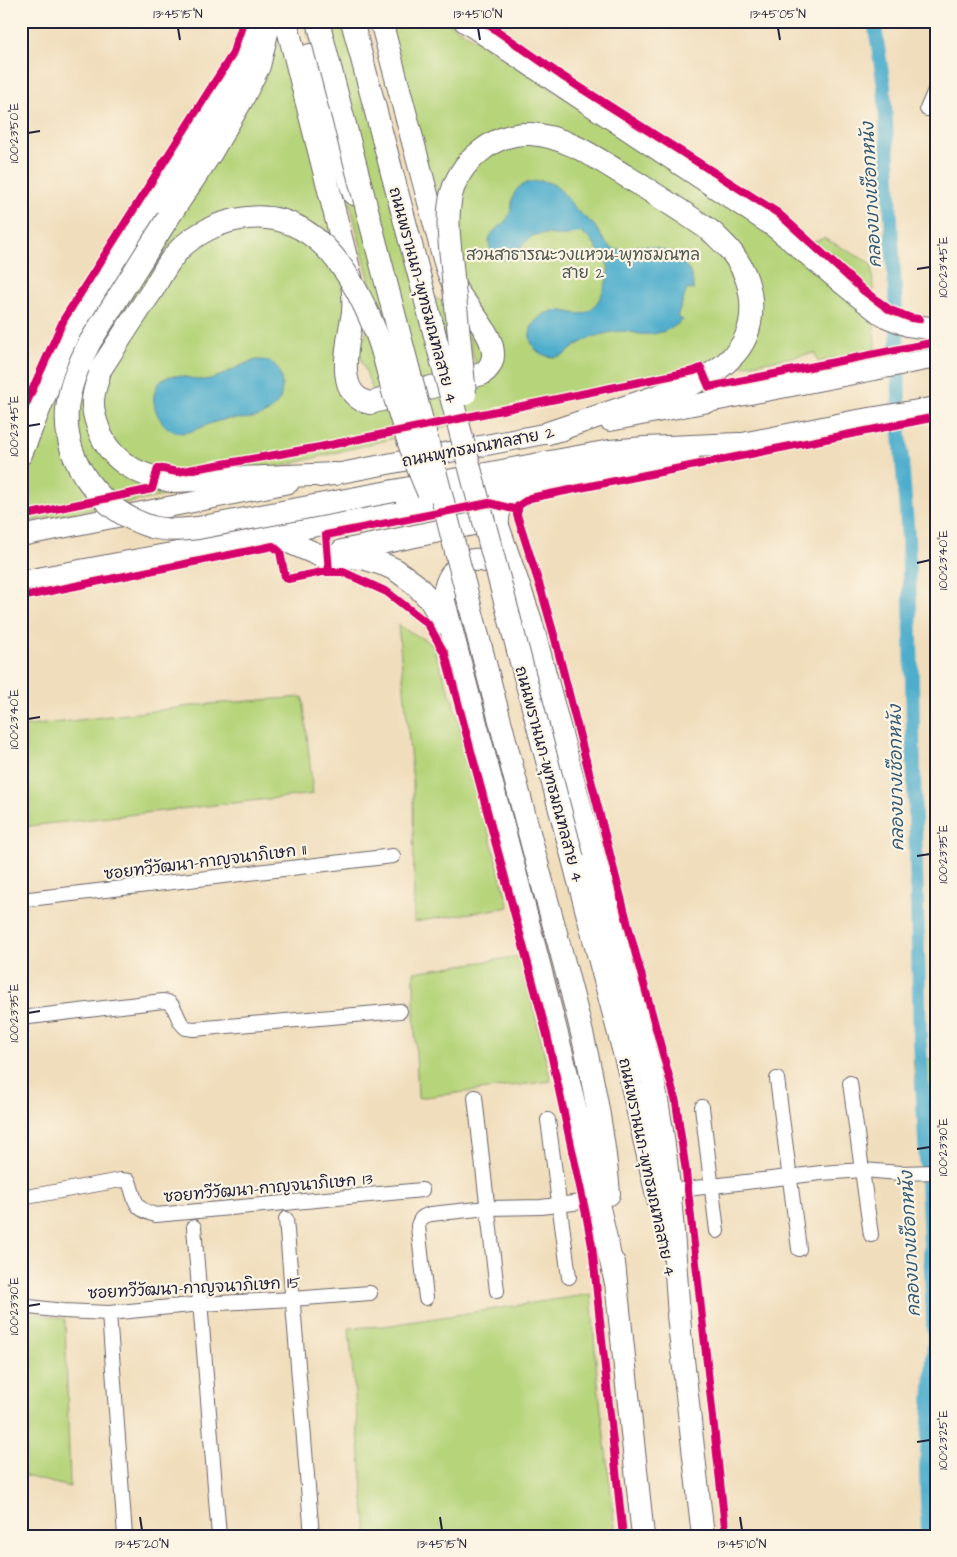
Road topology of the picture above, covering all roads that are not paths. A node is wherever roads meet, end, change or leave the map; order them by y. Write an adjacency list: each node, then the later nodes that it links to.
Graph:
1 (255, 21): 19 (main road)
2 (268, 21): 18 (main road, bridge)
3 (286, 21): 8 (main road)
4 (301, 21): 12 (main road, bridge)
5 (318, 21): 12 (main road, ถนนพรานนก-พุทธมณฑลสาย 4, bridge)
6 (352, 21): 22 (main road, ถนนพรานนก-พุทธมณฑลสาย 4, bridge)
7 (367, 21): 15 (main road, bridge)
8 (381, 21)
9 (465, 21): 13 (main road)
10 (936, 88): 11 (street)
11 (927, 109)
12 (384, 277): 26 (main road, ถนนพรานนก-พุทธมณฑลสาย 4, bridge)
13 (926, 328)
14 (936, 358): 17 (main road, ถนนพุทธมณฑลสาย 2)
15 (465, 394): 17 (main road, bridge); 22 (main road, bridge)
16 (936, 407): 18 (main road)
17 (548, 433): 20 (main road, ถนนพุทธมณฑลสาย 2)
18 (738, 444): 21 (main road)
19 (21, 454)
20 (335, 474): 24 (main road, ถนนพุทธมณฑลสาย 2); 26 (main road, bridge)
21 (524, 486): 23 (main road); 25 (main road)
22 (478, 501): 64 (main road, ถนนพรานนก-พุทธมณฑลสาย 4, bridge)
23 (499, 509): 27 (main road); 29 (main road)
24 (21, 536)
25 (265, 536): 27 (main road); 28 (main road)
26 (454, 547): 56 (main road, ถนนพรานนก-พุทธมณฑลสาย 4, bridge)
27 (321, 556): 30 (main road)
28 (21, 581)
29 (524, 599): 30 (main road); 45 (main road)
30 (460, 663): 47 (main road)
31 (393, 856): 32 (street, ซอยทวีวัฒนา-กาญจนาภิเษก 11)
32 (21, 900)
33 (400, 1011): 34 (street)
34 (21, 1018)
35 (777, 1079): 42 (street)
36 (850, 1084): 40 (street)
37 (475, 1097): 49 (street)
38 (702, 1107): 43 (street)
39 (548, 1120): 48 (street)
40 (863, 1170): 41 (street); 42 (street); 53 (street)
41 (932, 1172)
42 (790, 1176): 43 (street); 54 (street)
43 (711, 1186): 45 (street); 52 (street)
44 (422, 1190): 46 (street, ซอยทวีวัฒนา-กาญจนาภิเษก 13)
45 (670, 1191): 64 (main road)
46 (21, 1198)
47 (598, 1200): 48 (street); 56 (main road)
48 (559, 1205): 49 (street); 55 (street)
49 (487, 1208): 57 (street); 59 (street)
50 (286, 1219): 60 (street)
51 (194, 1227): 61 (street)
52 (717, 1231)
53 (871, 1235)
54 (799, 1249)
55 (569, 1277)
56 (615, 1279): 68 (main road, ถนนพรานนก-พุทธมณฑลสาย 4)
57 (497, 1290)
58 (370, 1293): 60 (street, ซอยทวีวัฒนา-กาญจนาภิเษก 15)
59 (426, 1298)
60 (292, 1299): 61 (street, ซอยทวีวัฒนา-กาญจนาภิเษก 15); 67 (street)
61 (201, 1304): 63 (street, ซอยทวีวัฒนา-กาญจนาภิเษก 15); 66 (street)
62 (21, 1306): 63 (street, ซอยทวีวัฒนา-กาญจนาภิเษก 15)
63 (109, 1313): 65 (street)
64 (680, 1330): 69 (main road, ถนนพรานนก-พุทธมณฑลสาย 4)
65 (125, 1536)
66 (219, 1536)
67 (312, 1536)
68 (643, 1536)
69 (703, 1536)

